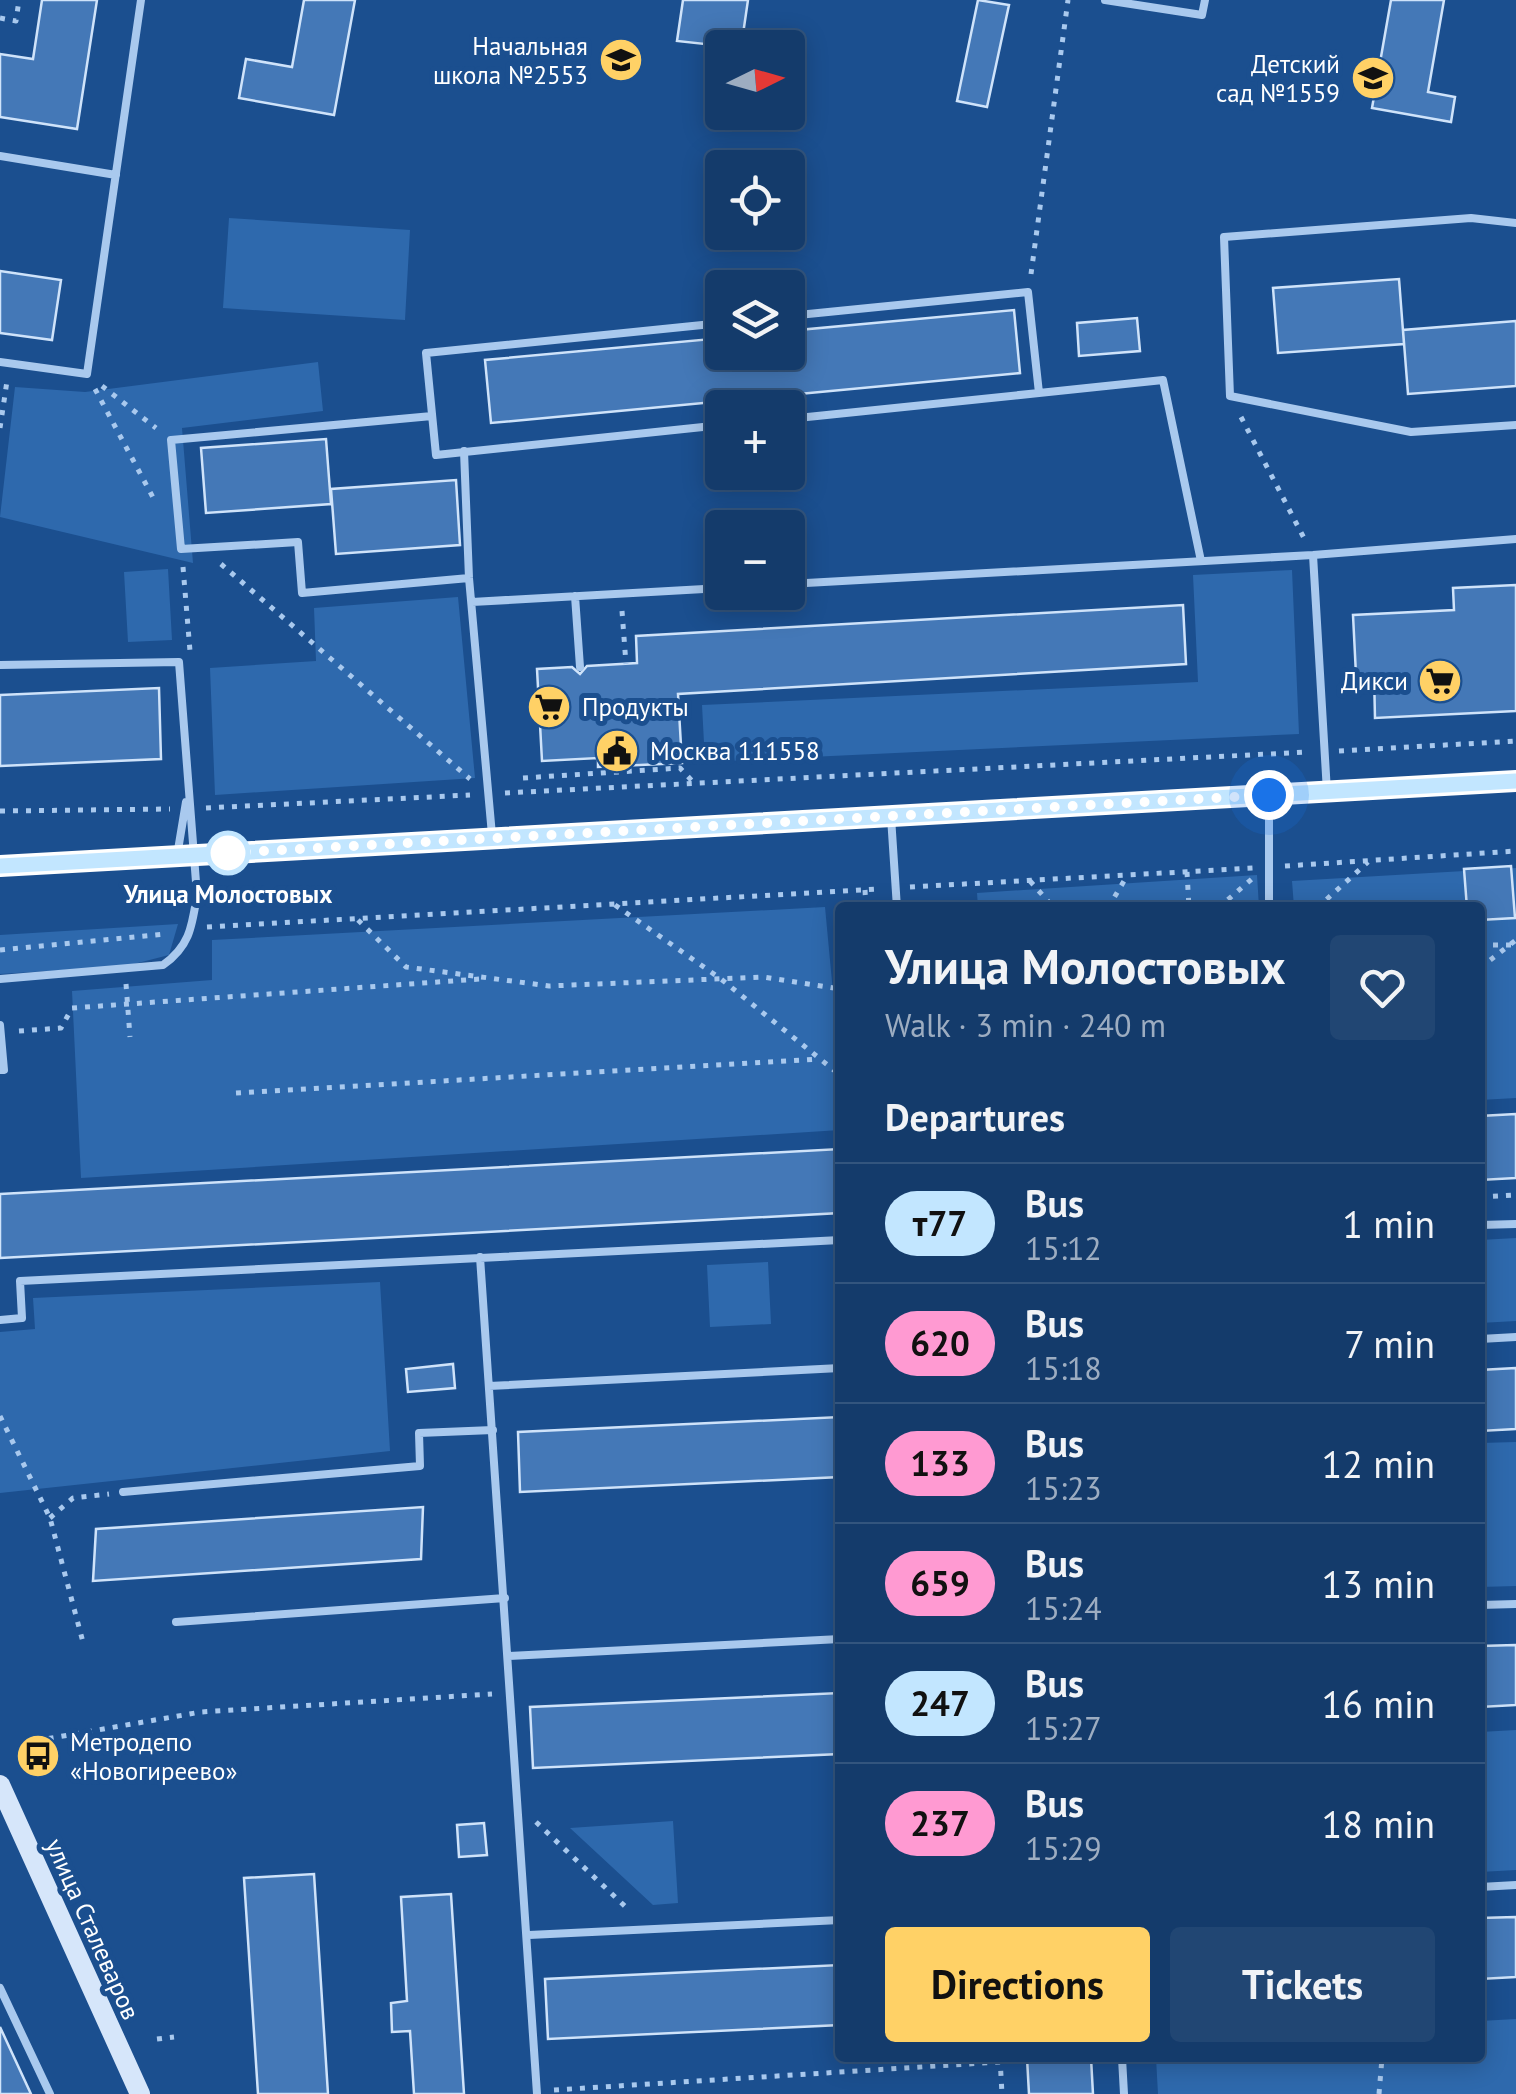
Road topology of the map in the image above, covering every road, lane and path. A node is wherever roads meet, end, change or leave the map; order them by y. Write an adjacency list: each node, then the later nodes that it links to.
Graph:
1 (19, 0): 6 (path)
2 (141, 0): 8 (lane)
3 (1068, 0): 10 (path)
4 (1104, 0): 5 (lane)
5 (1204, 0)
6 (0, 18)
7 (0, 156): 8 (lane)
8 (116, 175): 14 (lane)
9 (1516, 223): 16 (lane)
10 (1028, 292): 11 (lane); 15 (lane)
11 (805, 314)
12 (705, 325): 17 (lane)
13 (5, 362): 14 (lane); 21 (path)
14 (88, 374): 22 (path); 26 (path)
15 (1039, 394): 18 (lane); 28 (lane)
16 (1230, 396): 19 (lane); 27 (path)
17 (432, 416): 22 (lane); 23 (lane)
18 (805, 417)
19 (1516, 425)
20 (705, 427): 23 (lane)
21 (0, 428)
22 (171, 440): 26 (lane)
23 (464, 451): 29 (lane)
24 (1516, 539): 27 (lane)
25 (204, 548): 26 (lane); 29 (lane); 46 (path)
26 (182, 549)
27 (1313, 555): 28 (lane); 39 (lane)
28 (1201, 560): 30 (lane)
29 (469, 578): 34 (lane)
30 (805, 583)
31 (705, 589): 32 (lane)
32 (620, 593): 33 (lane); 35 (path)
33 (575, 596): 34 (lane); 37 (lane)
34 (472, 602): 46 (lane)
35 (626, 664)
36 (0, 665): 48 (lane)
37 (580, 667)
38 (1516, 741): 39 (path)
39 (1324, 752): 43 (path); 45 (lane)
40 (623, 772): 41 (path); 43 (path); 44 (path)
41 (523, 778)
42 (1516, 782): 45 (street)
43 (695, 784): 44 (path)
44 (622, 788): 46 (path)
45 (1327, 792): 47 (street)
46 (487, 794): 48 (path); 51 (lane)
47 (1269, 795): 50 (street); 56 (lane)
48 (188, 808): 49 (path); 53 (lane); 53 (lane)
49 (0, 810)
50 (891, 816): 51 (street); 60 (lane)
51 (492, 838): 53 (street)
52 (1516, 850): 54 (path)
53 (186, 856): 55 (street); 72 (lane)
54 (1371, 860): 56 (path); 69 (path)
55 (0, 866)
56 (1267, 867): 57 (path); 67 (path); 68 (lane)
57 (1187, 872): 58 (path); 66 (path)
58 (1128, 875): 59 (path); 65 (path)
59 (1030, 880): 60 (path); 64 (path)
60 (896, 888): 61 (path); 63 (lane)
61 (865, 890): 62 (path); 70 (path)
62 (866, 902)
63 (897, 902)
64 (1049, 902)
65 (1112, 902)
66 (1189, 902)
67 (1225, 902)
68 (1269, 902)
69 (1324, 902)
70 (612, 903): 71 (path); 80 (path)
71 (358, 920): 72 (path); 78 (path)
72 (192, 930): 75 (path); 77 (lane)
73 (1485, 944): 74 (path)
74 (1514, 944): 76 (path)
75 (0, 950)
76 (1485, 964)
77 (125, 971): 79 (lane); 82 (path)
78 (490, 978): 80 (path); 82 (path)
79 (0, 979)
80 (721, 979): 81 (path); 86 (path)
81 (835, 988)
82 (128, 1004): 84 (path); 85 (path)
83 (0, 1025): 84 (lane)
84 (0, 1033): 87 (lane)
85 (130, 1037)
86 (820, 1059): 88 (path); 89 (path)
87 (0, 1070)
88 (835, 1071)
89 (236, 1093)
90 (1516, 1196): 91 (path)
91 (1485, 1198)
92 (1516, 1224): 93 (lane)
93 (1485, 1225)
94 (835, 1240): 95 (lane)
95 (480, 1257): 96 (lane); 100 (lane)
96 (0, 1320)
97 (1516, 1337): 98 (lane)
98 (1485, 1339)
99 (835, 1368): 100 (lane)
100 (490, 1386): 102 (lane)
101 (0, 1416): 104 (path)
102 (493, 1430): 103 (lane); 105 (lane)
103 (123, 1492): 104 (path)
104 (50, 1518): 110 (path)
105 (504, 1598): 108 (lane); 111 (lane)
106 (1516, 1604): 107 (lane)
107 (1485, 1605)
108 (176, 1622)
109 (835, 1640): 111 (lane)
110 (84, 1646)
111 (509, 1656): 112 (lane)
112 (512, 1693): 113 (path); 115 (lane)
113 (23, 1743)
114 (0, 1786): 130 (main road, улица Сталеваров)
115 (519, 1806): 119 (path); 120 (lane)
116 (1516, 1885): 117 (lane)
117 (1485, 1886)
118 (835, 1920): 119 (lane)
119 (649, 1929): 120 (lane)
120 (528, 1934): 128 (lane)
121 (0, 1988): 129 (lane)
122 (174, 2038): 123 (path)
123 (158, 2040)
124 (971, 2062): 128 (path)
125 (1000, 2062): 131 (path)
126 (1122, 2062): 132 (lane)
127 (1382, 2062): 133 (path)
128 (539, 2092)
129 (50, 2094)
130 (140, 2094)
131 (1002, 2094)
132 (1124, 2094)
133 (1379, 2094)

